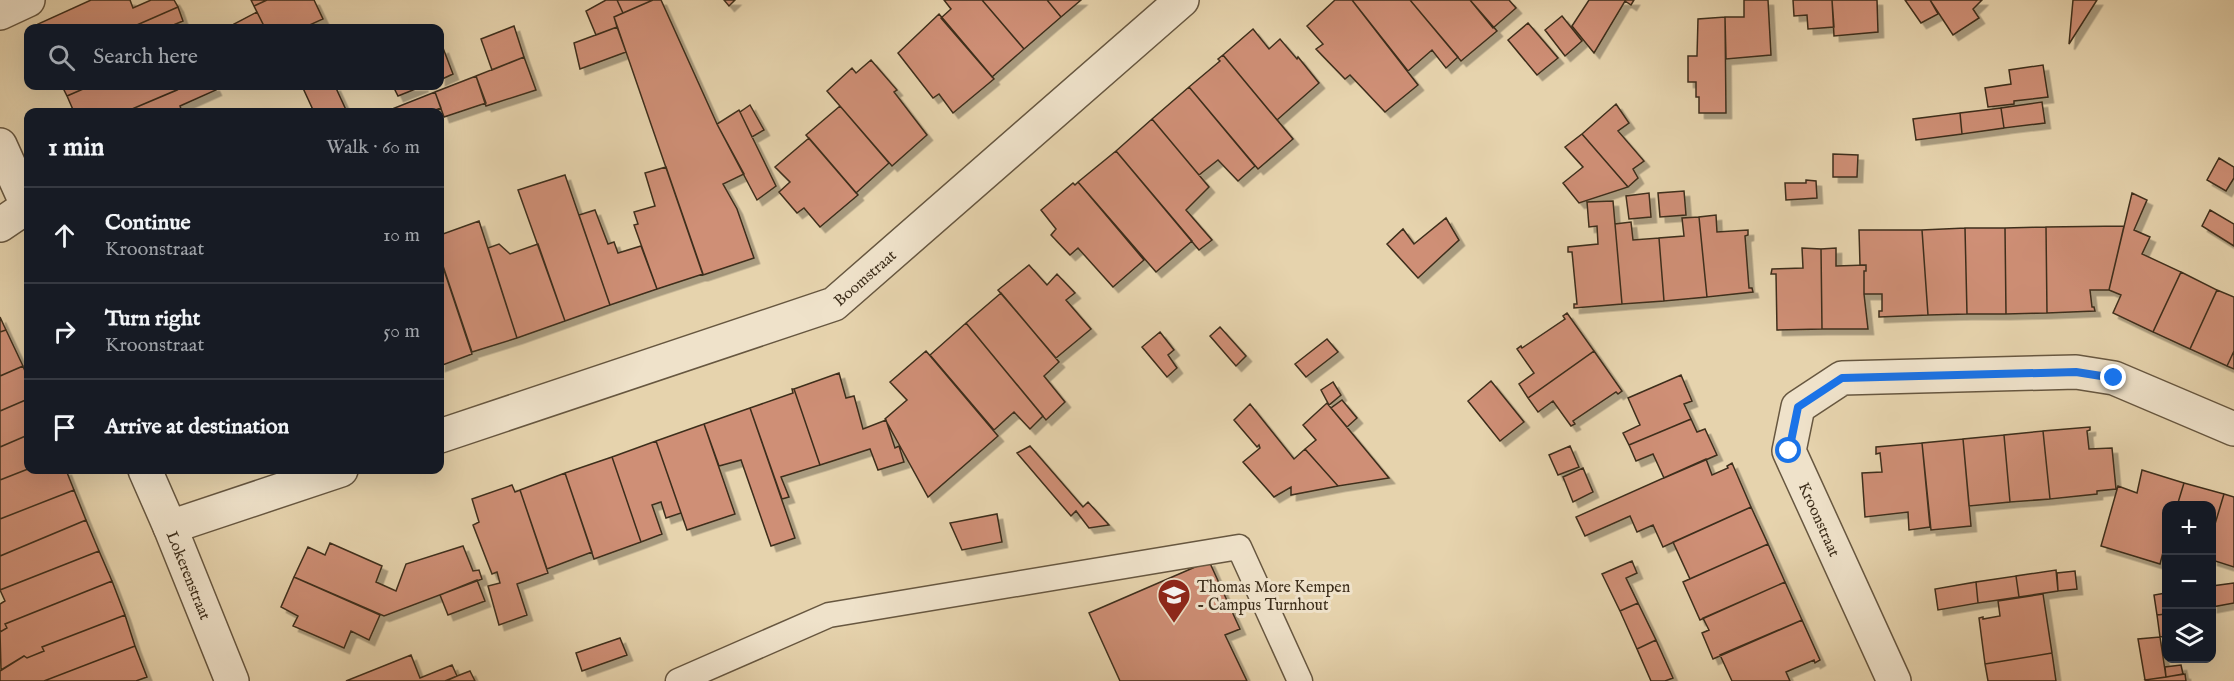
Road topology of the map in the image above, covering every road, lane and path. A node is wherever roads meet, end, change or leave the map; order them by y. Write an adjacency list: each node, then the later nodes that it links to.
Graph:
1 (28, 0): 3 (street)
2 (1182, 0): 9 (street, Boomstraat)
3 (0, 13)
4 (0, 145): 5 (street)
5 (24, 198)
6 (24, 210): 7 (street)
7 (0, 225)
8 (2234, 429): 16 (street, Kroonstraat)
9 (444, 435)
10 (147, 474): 12 (street, Lokerenstraat)
11 (329, 474): 12 (street)
12 (170, 527): 13 (street, Lokerenstraat)
13 (232, 681)
14 (678, 681): 15 (lane)
15 (1300, 681)
16 (1894, 681)

